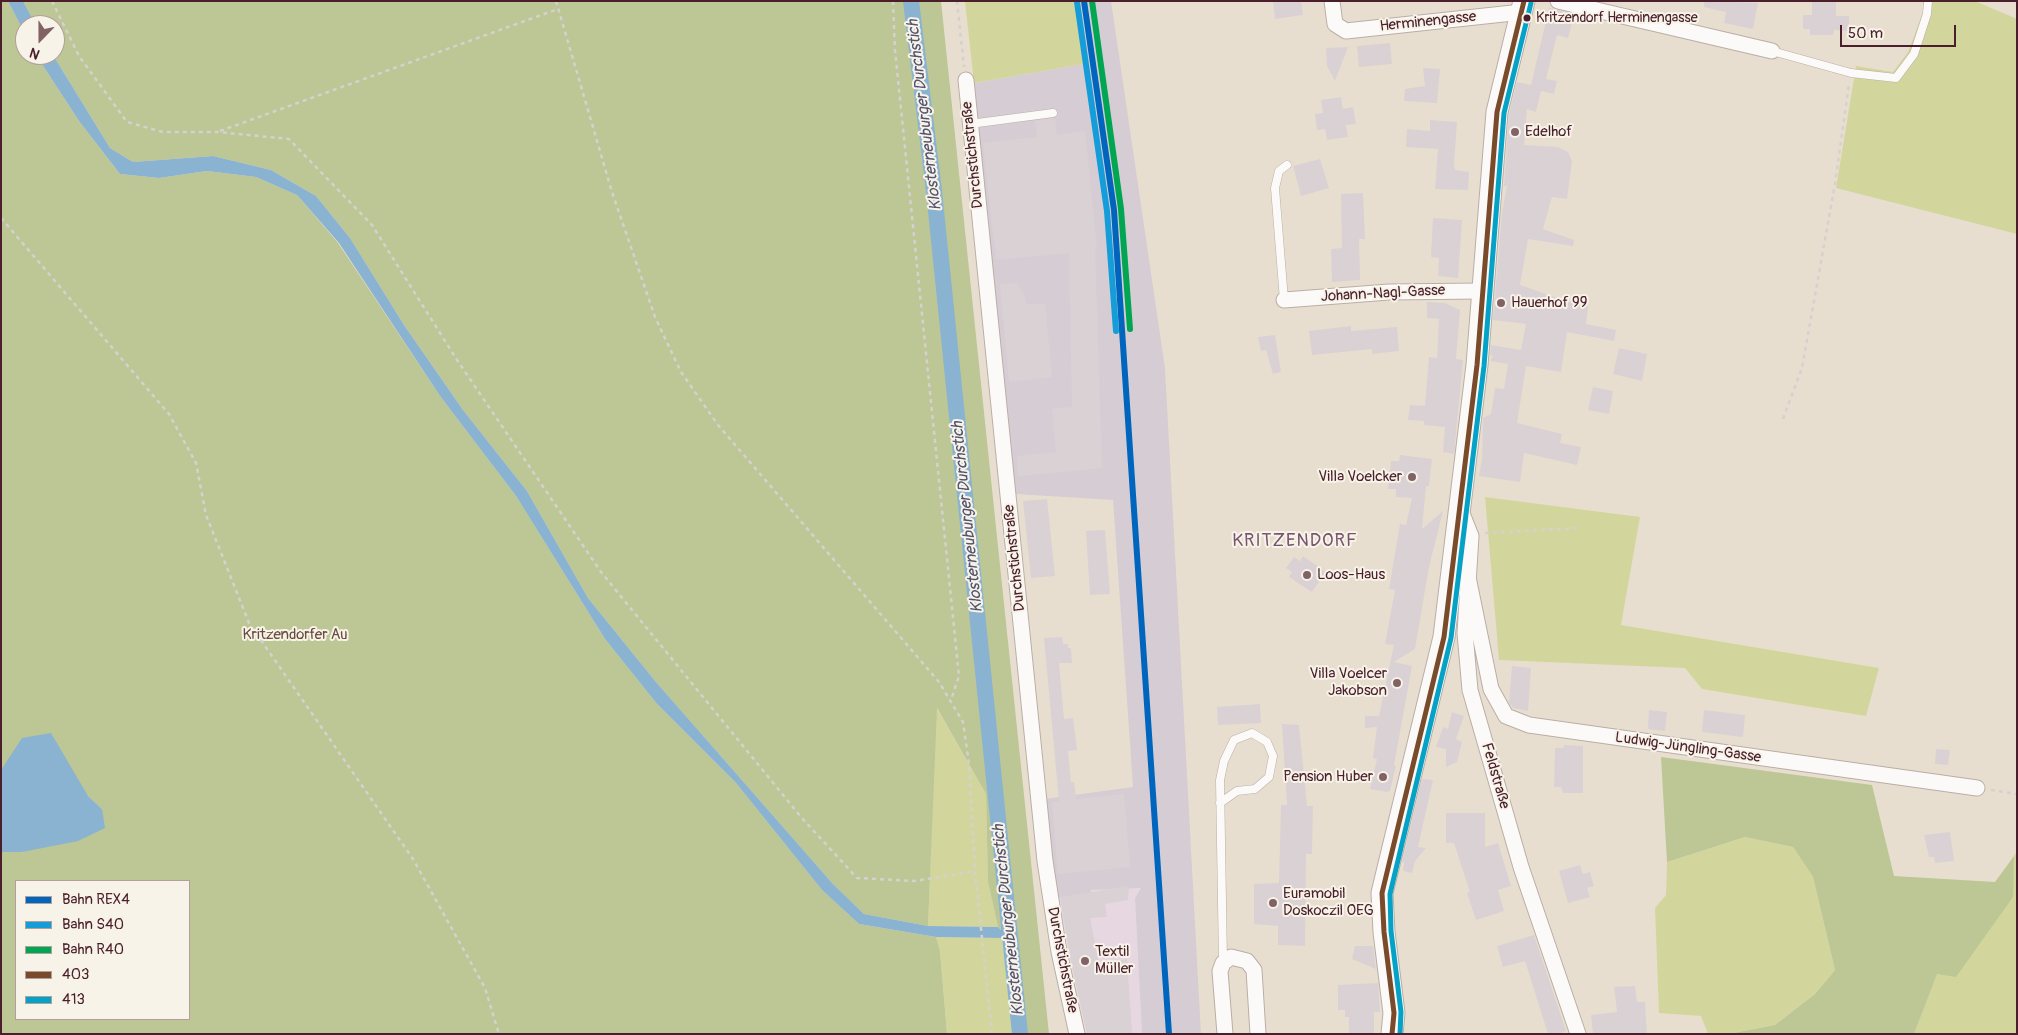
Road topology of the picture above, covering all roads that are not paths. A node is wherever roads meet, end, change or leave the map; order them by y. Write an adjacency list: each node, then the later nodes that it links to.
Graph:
1 (1332, 1): 4 (street, Herminengasse)
2 (1558, 1): 5 (street)
3 (1928, 1): 5 (lane)
4 (1523, 7): 10 (main road)
5 (1772, 51)
6 (966, 80): 8 (street, Durchstichstraße)
7 (1053, 113): 8 (lane)
8 (970, 124): 17 (street, Durchstichstraße)
9 (1287, 165): 11 (lane)
10 (1481, 291): 11 (street, Johann-Nagl-Gasse); 12 (main road)
11 (1284, 300)
12 (1461, 511): 13 (street, Feldstraße); 20 (main road)
13 (1468, 577): 14 (street, Ludwig-Jüngling-Gasse); 21 (street, Feldstraße)
14 (1977, 788)
15 (1220, 803): 15 (lane); 16 (lane)
16 (1223, 963): 18 (street); 19 (street)
17 (1077, 1034)
18 (1225, 1034)
19 (1258, 1034)
20 (1392, 1034)
21 (1578, 1034)

